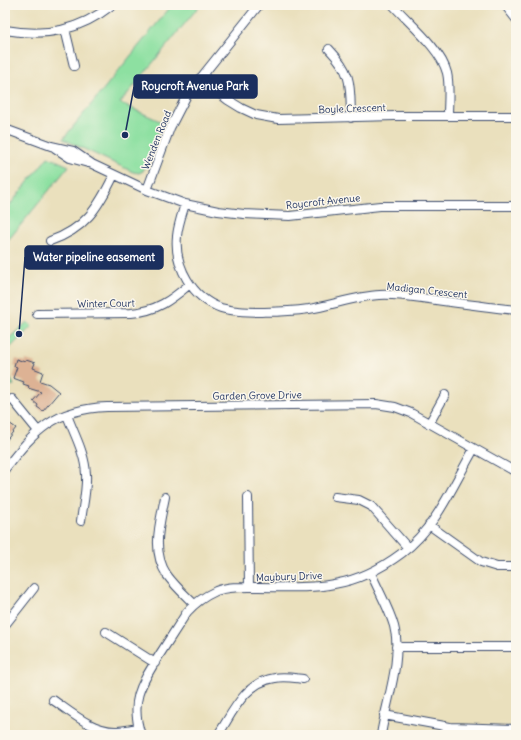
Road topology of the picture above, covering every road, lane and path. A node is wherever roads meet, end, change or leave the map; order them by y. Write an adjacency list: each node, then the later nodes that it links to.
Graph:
1 (112, 5): 6 (street)
2 (259, 5): 10 (street, Wenden Road)
3 (393, 5): 11 (street)
4 (505, 5): 5 (street)
5 (516, 19)
6 (65, 29): 7 (street); 9 (street)
7 (5, 30)
8 (329, 49): 13 (street)
9 (74, 66)
10 (200, 78): 13 (street, Boyle Crescent); 16 (street, Wenden Road)
11 (448, 116): 12 (street, Boyle Crescent); 13 (street, Boyle Crescent)
12 (516, 116)
13 (351, 118)
14 (5, 129): 15 (street, Roycroft Avenue)
15 (114, 175): 16 (street, Roycroft Avenue); 19 (street)
16 (147, 190): 17 (street, Roycroft Avenue)
17 (185, 204): 18 (street, Roycroft Avenue); 20 (street, Madigan Crescent)
18 (516, 206)
19 (50, 241)
20 (190, 284): 21 (street, Madigan Crescent); 22 (street, Winter Court)
21 (516, 310)
22 (37, 314)
23 (445, 395): 26 (street)
24 (12, 399): 27 (street)
25 (67, 415): 26 (street, Garden Grove Drive); 27 (street, Garden Grove Drive); 34 (street)
26 (429, 424): 28 (street, Garden Grove Drive)
27 (38, 431): 29 (street, Garden Grove Drive)
28 (474, 449): 30 (street, Garden Grove Drive); 35 (street, Maybury Drive)
29 (5, 470)
30 (516, 472)
31 (165, 497): 41 (street)
32 (248, 497): 39 (street)
33 (335, 497): 36 (street)
34 (81, 520)
35 (429, 525): 36 (street, Maybury Drive); 37 (street)
36 (408, 548): 38 (street, Maybury Drive)
37 (516, 567)
38 (370, 572): 39 (street, Maybury Drive); 45 (street)
39 (249, 587): 41 (street, Maybury Drive)
40 (34, 588): 42 (street)
41 (194, 604): 46 (street, Maybury Drive)
42 (5, 625)
43 (106, 632): 46 (street)
44 (516, 646): 45 (street)
45 (396, 647): 49 (street)
46 (154, 663): 51 (street, Maybury Drive)
47 (303, 679): 52 (street)
48 (53, 700): 51 (street)
49 (384, 715): 50 (street); 53 (street)
50 (516, 729)
51 (140, 731)
52 (218, 735)
53 (381, 735)

